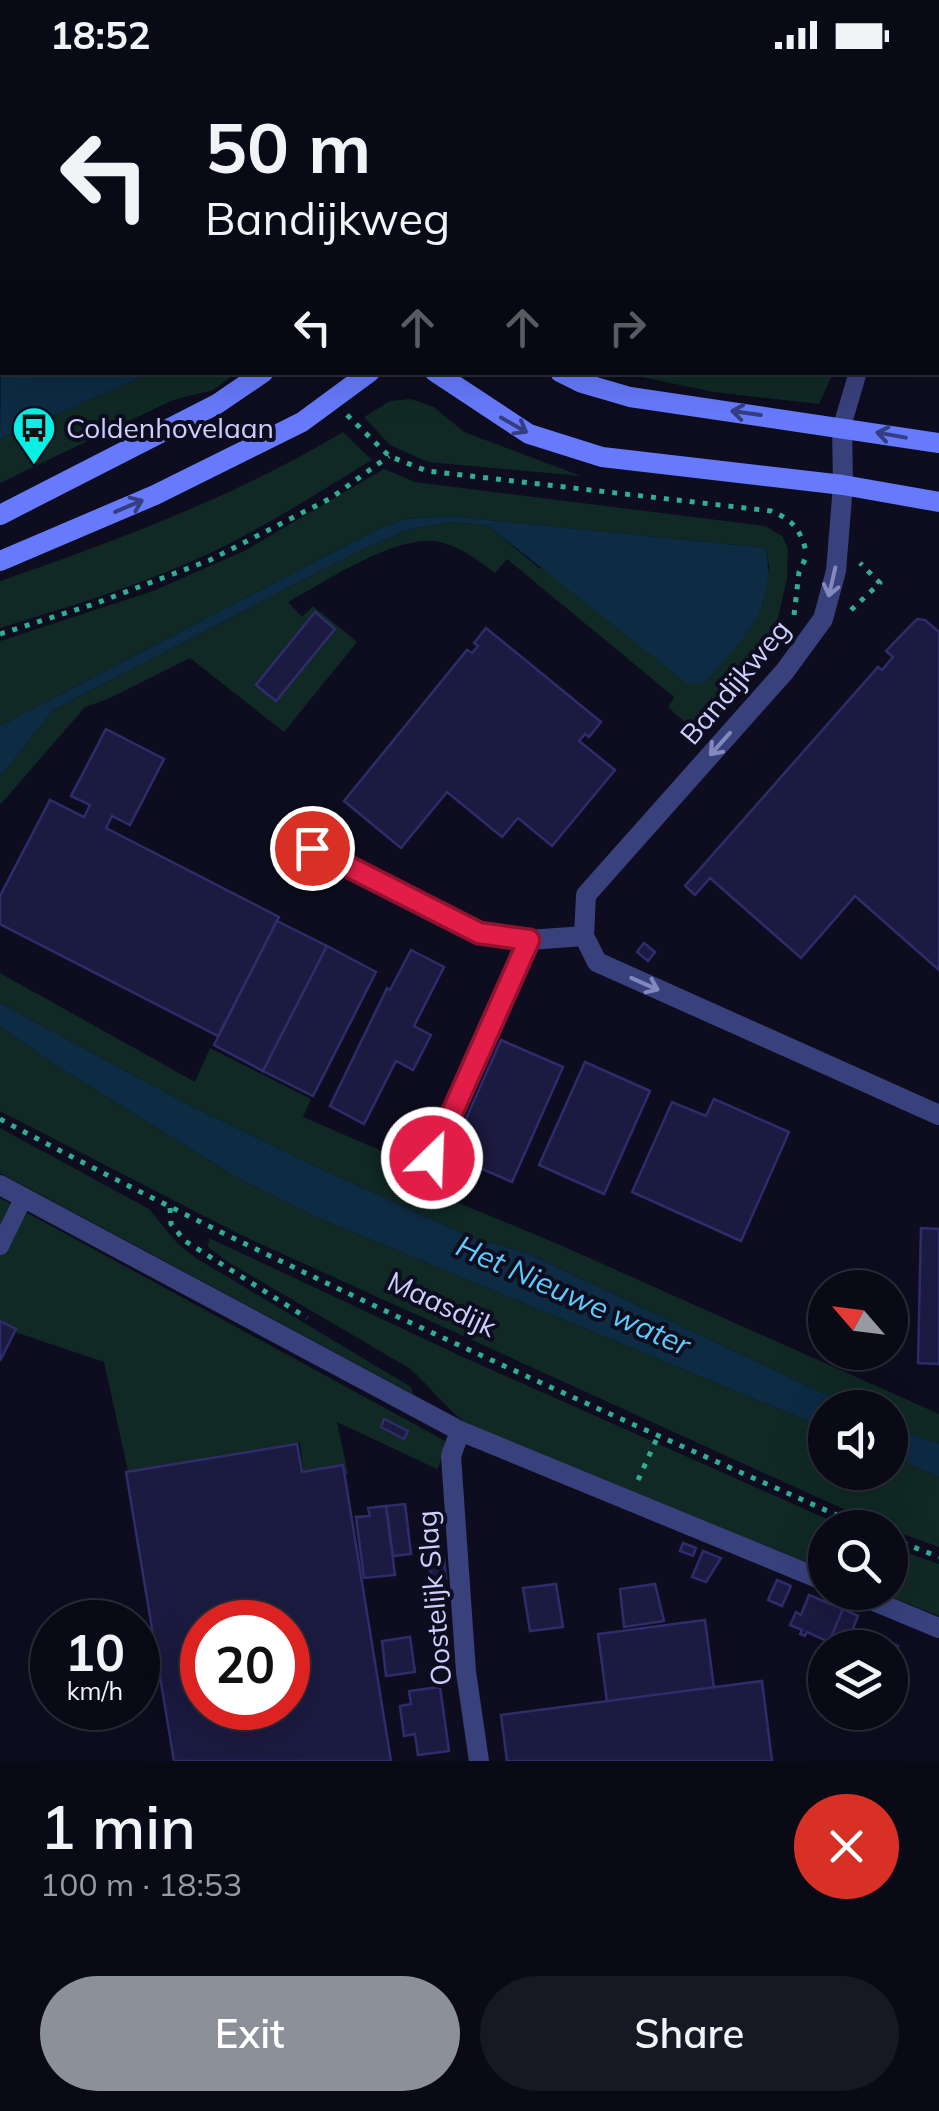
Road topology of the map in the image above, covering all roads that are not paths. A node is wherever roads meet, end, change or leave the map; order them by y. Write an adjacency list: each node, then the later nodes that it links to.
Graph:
1 (260, 375): 10 (main road)
2 (366, 375): 11 (main road, one-way to 2)
3 (440, 375): 8 (main road, one-way to 8)
4 (566, 375): 6 (main road, one-way to 4)
5 (857, 375): 6 (lane)
6 (842, 426): 7 (main road, one-way to 6); 8 (street, Bandijkweg)
7 (939, 444)
8 (843, 485): 9 (main road); 13 (street, Bandijkweg, one-way to 13)
9 (939, 502)
10 (0, 516)
11 (0, 562)
12 (312, 848): 14 (street)
13 (584, 936): 14 (street); 15 (street, one-way to 15)
14 (529, 940): 16 (lane)
15 (939, 1115)
16 (432, 1158)
17 (0, 1185): 18 (street)
18 (24, 1198): 19 (lane); 20 (street)
19 (0, 1246)
20 (460, 1431): 21 (street); 24 (street, Oostelijk Slag)
21 (808, 1575)
22 (896, 1610): 23 (street)
23 (939, 1628)
24 (478, 1761)

